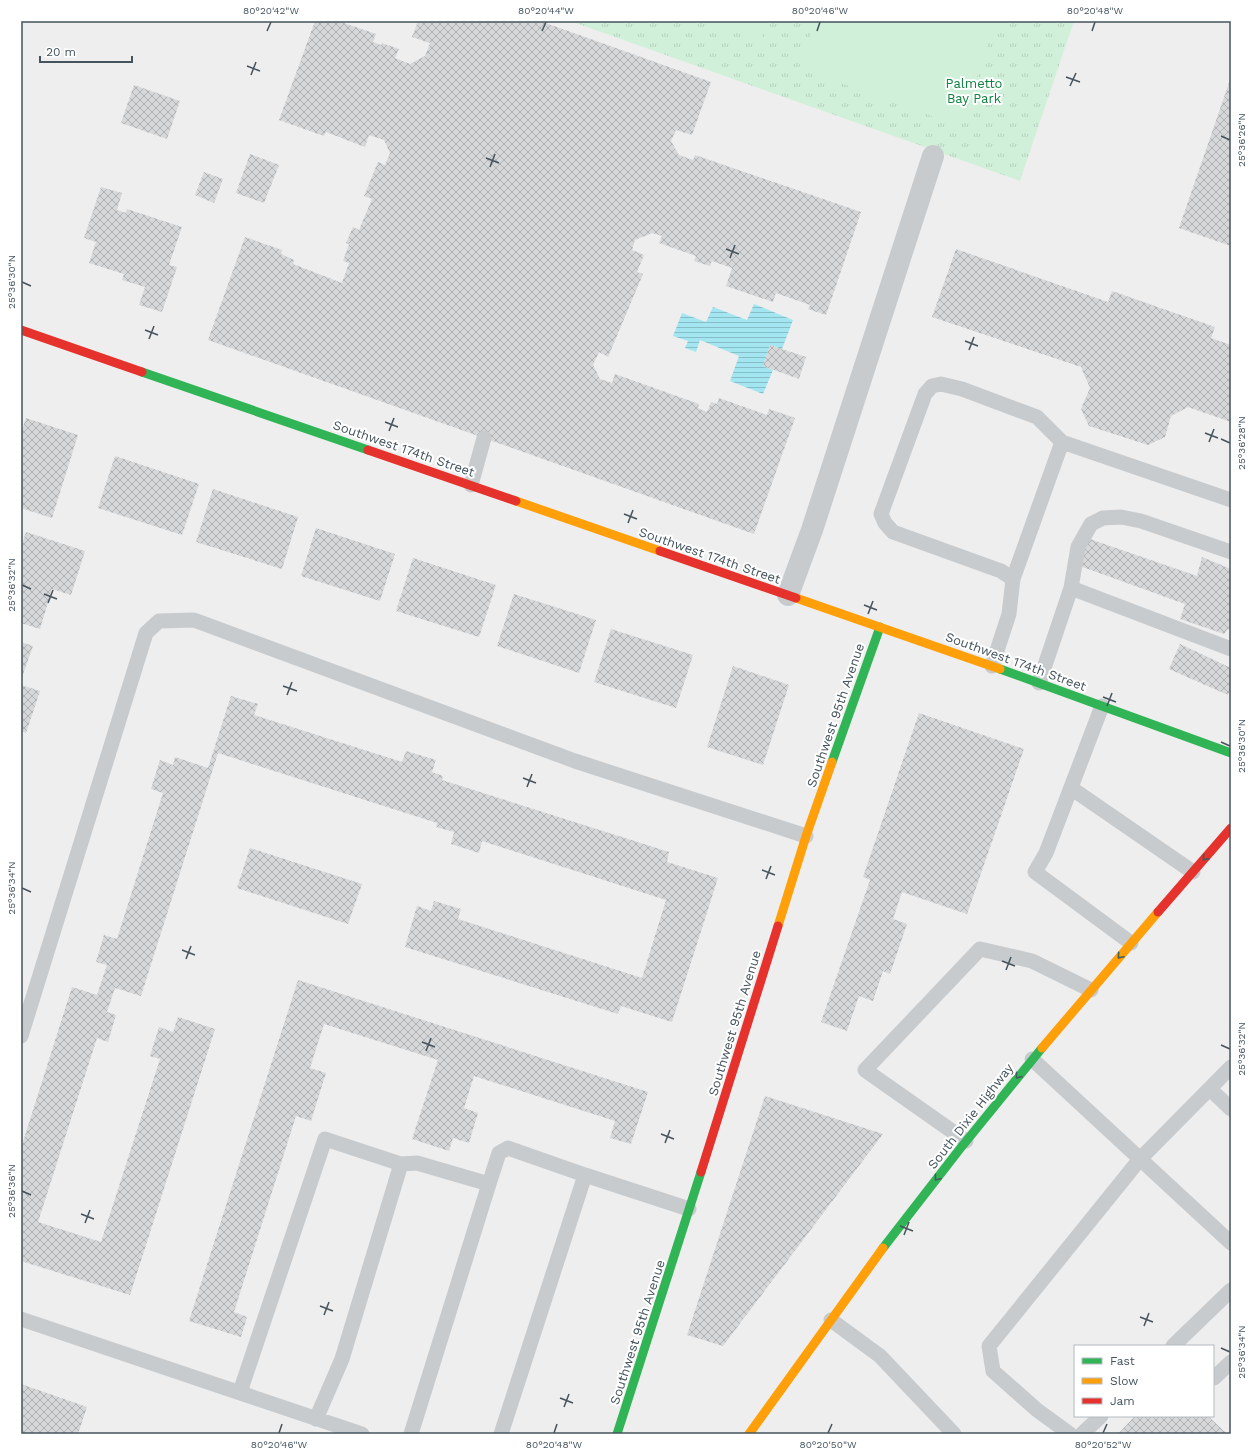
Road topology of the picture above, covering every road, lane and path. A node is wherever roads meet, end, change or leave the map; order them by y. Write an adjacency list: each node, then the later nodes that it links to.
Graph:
1 (933, 156): 10 (street)
2 (21, 330): 5 (main road, Southwest 174th Street)
3 (484, 438): 5 (lane)
4 (1062, 442): 6 (lane); 8 (lane); 8 (lane)
5 (471, 485): 10 (main road, Southwest 174th Street)
6 (1231, 500)
7 (1231, 552): 9 (lane)
8 (1013, 578): 13 (lane)
9 (1072, 588): 12 (lane); 14 (lane)
10 (788, 595): 11 (main road, Southwest 174th Street)
11 (880, 627): 13 (main road, Southwest 174th Street); 19 (main road, Southwest 95th Avenue)
12 (1231, 649)
13 (992, 666): 14 (main road, Southwest 174th Street)
14 (1038, 683): 15 (main road, Southwest 174th Street)
15 (1102, 706): 16 (main road, Southwest 174th Street); 17 (lane)
16 (1231, 753)
17 (1071, 788): 20 (lane); 21 (lane)
18 (1231, 828): 20 (main road, South Dixie Highway, one-way to 20)
19 (806, 836): 23 (lane); 33 (main road, Southwest 95th Avenue)
20 (1193, 872): 21 (main road, South Dixie Highway)
21 (1131, 943): 22 (main road, South Dixie Highway, one-way to 22)
22 (1091, 990): 24 (main road, South Dixie Highway); 28 (lane)
23 (21, 1036)
24 (1032, 1059): 28 (main road, South Dixie Highway, one-way to 28); 29 (lane)
25 (1231, 1067): 26 (lane)
26 (1210, 1089): 27 (lane); 29 (lane)
27 (1231, 1110)
28 (966, 1141): 37 (main road, South Dixie Highway, one-way to 37)
29 (1140, 1159): 34 (lane); 50 (lane)
30 (401, 1164): 32 (lane); 41 (lane); 43 (lane)
31 (584, 1175): 32 (lane); 33 (lane); 47 (lane)
32 (489, 1184): 46 (lane)
33 (689, 1209): 44 (main road, Southwest 95th Avenue)
34 (1231, 1243)
35 (1231, 1290): 38 (lane)
36 (21, 1320): 41 (lane)
37 (831, 1320): 48 (main road, South Dixie Highway); 49 (lane)
38 (1174, 1345)
39 (1231, 1362): 40 (lane)
40 (1214, 1378)
41 (240, 1392): 43 (lane)
42 (1100, 1417): 51 (lane)
43 (316, 1419): 45 (lane)
44 (618, 1432)
45 (362, 1434)
46 (411, 1434)
47 (501, 1434)
48 (749, 1434)
49 (954, 1434)
50 (1070, 1434)
51 (1082, 1434)

